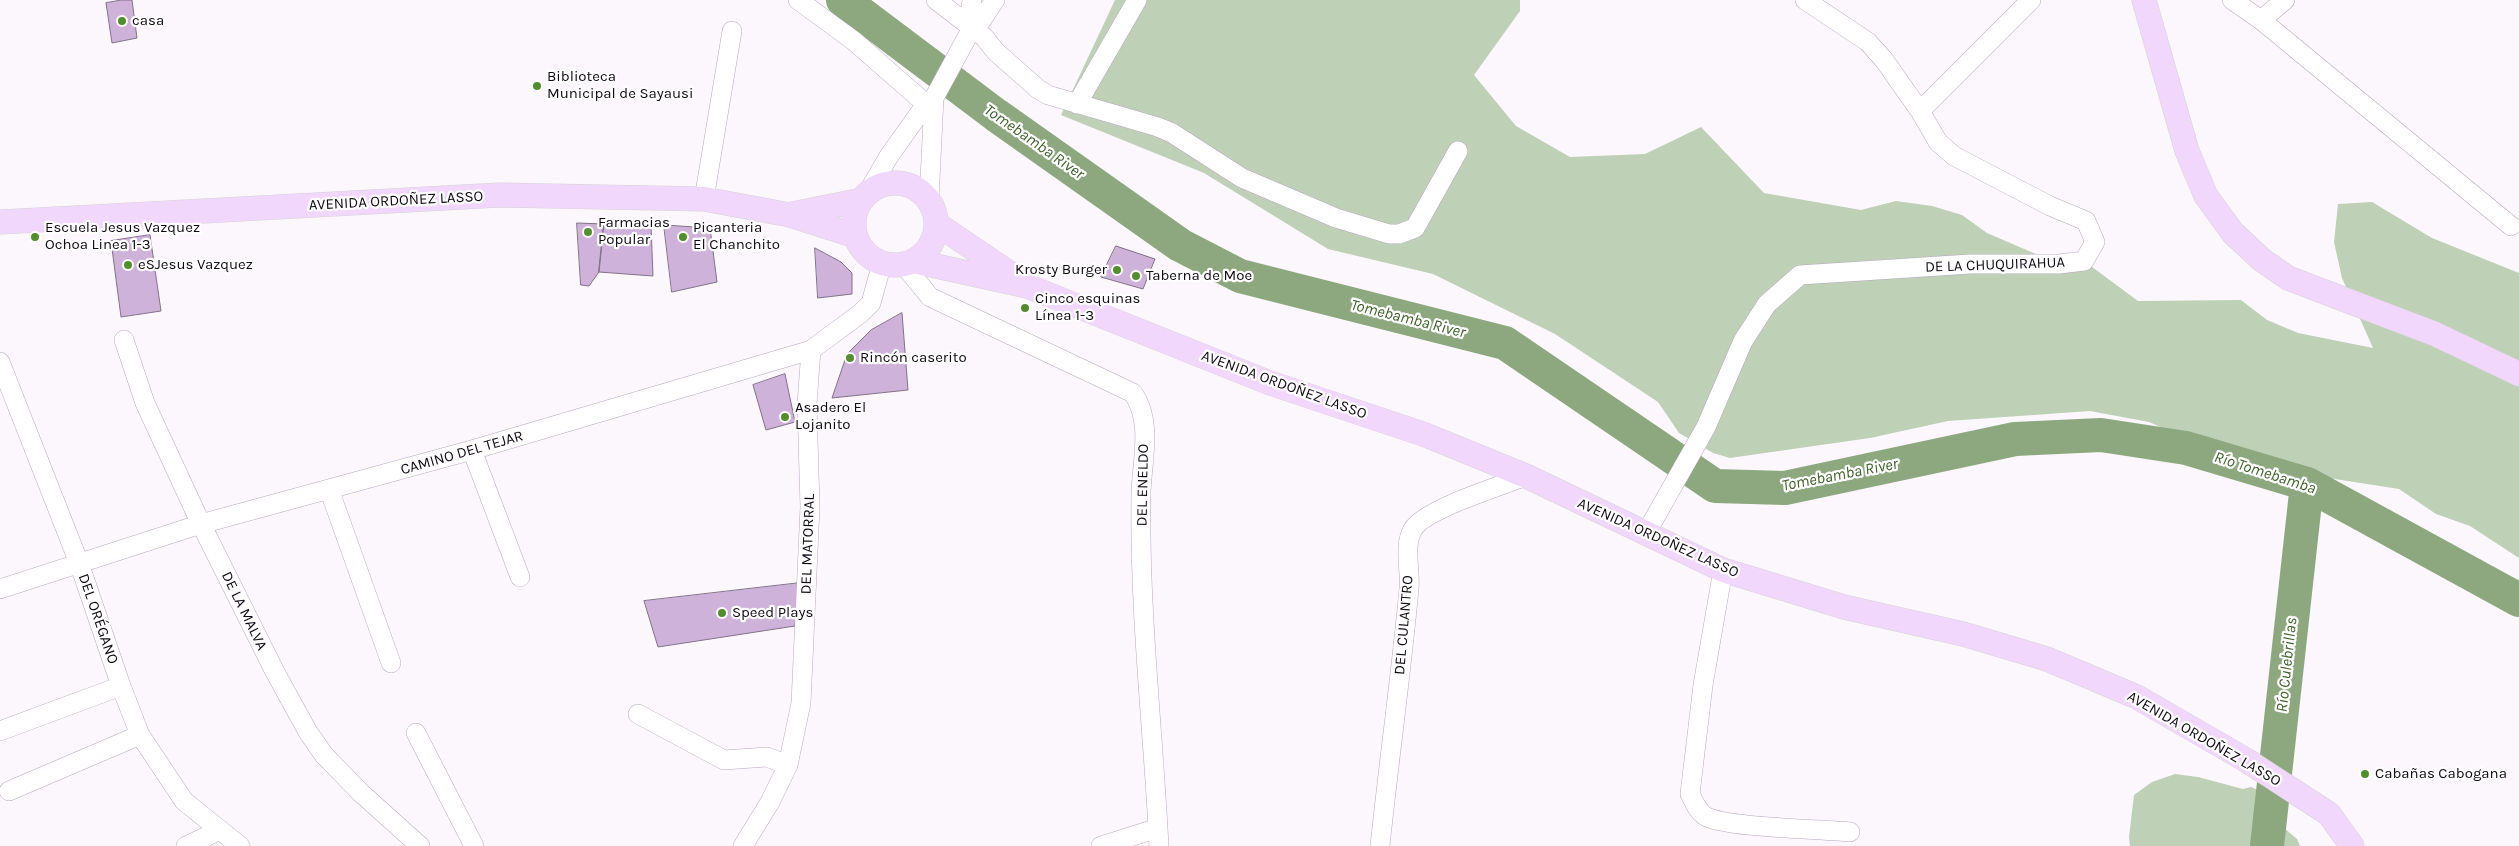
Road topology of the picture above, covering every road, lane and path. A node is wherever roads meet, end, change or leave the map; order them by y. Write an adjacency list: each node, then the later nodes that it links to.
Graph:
1 (798, 0): 14 (street)
2 (936, 0): 13 (street)
3 (972, 0): 13 (street)
4 (995, 0): 13 (street)
5 (1136, 0): 15 (street)
6 (1805, 0): 16 (street)
7 (2031, 0): 16 (street)
8 (2144, 0): 31 (main road)
9 (2232, 0): 11 (street)
10 (2285, 0): 11 (street)
11 (2261, 20): 24 (street)
12 (732, 31): 19 (street)
13 (970, 32): 14 (street); 15 (street)
14 (932, 98): 18 (street); 20 (street)
15 (1077, 104): 17 (street)
16 (1920, 111): 36 (street, DE LA CHUQUIRAHUA)
17 (1458, 151)
18 (865, 196): 20 (main road); 21 (main road, AVENIDA ORDOÑEZ LASSO); 25 (main road)
19 (704, 199): 21 (main road, AVENIDA ORDOÑEZ LASSO); 22 (main road, AVENIDA ORDOÑEZ LASSO)
20 (929, 200): 23 (main road)
21 (790, 215): 25 (main road, AVENIDA ORDOÑEZ LASSO)
22 (0, 222)
23 (937, 224): 26 (main road); 27 (main road, AVENIDA ORDOÑEZ LASSO)
24 (2511, 226)
25 (856, 236): 26 (main road)
26 (900, 263): 27 (main road, AVENIDA ORDOÑEZ LASSO); 29 (street, CAMINO DEL TEJAR); 51 (street, DEL ENELDO)
27 (1028, 286): 33 (main road, AVENIDA ORDOÑEZ LASSO)
28 (124, 340): 35 (street, DE LA MALVA)
29 (810, 350): 32 (street, CAMINO DEL TEJAR); 47 (street, DEL MATORRAL)
30 (0, 362): 37 (street, DEL ORÉGANO)
31 (2519, 374)
32 (472, 450): 34 (street, CAMINO DEL TEJAR); 39 (street)
33 (1526, 476): 36 (main road, AVENIDA ORDOÑEZ LASSO); 58 (street, DEL CULANTRO)
34 (329, 489): 35 (street, CAMINO DEL TEJAR); 41 (street)
35 (201, 524): 37 (street, CAMINO DEL TEJAR); 54 (street, DE LA MALVA)
36 (1646, 535): 38 (main road, AVENIDA ORDOÑEZ LASSO)
37 (79, 563): 40 (street, CAMINO DEL TEJAR); 42 (street, DEL ORÉGANO)
38 (1723, 570): 50 (street); 59 (main road, AVENIDA ORDOÑEZ LASSO)
39 (520, 577)
40 (0, 589)
41 (391, 663)
42 (121, 686): 44 (street); 46 (street, DEL ORÉGANO)
43 (638, 714): 47 (street)
44 (0, 731)
45 (416, 733): 55 (street)
46 (140, 735): 48 (street); 49 (street, DEL ORÉGANO)
47 (788, 765): 56 (street, DEL MATORRAL)
48 (10, 791)
49 (220, 830): 52 (street); 53 (street, DEL ORÉGANO)
50 (1850, 832)
51 (1159, 837): 57 (street)
52 (186, 846)
53 (240, 846)
54 (420, 846)
55 (474, 846)
56 (744, 846)
57 (1100, 846)
58 (1380, 846)
59 (2352, 846)

